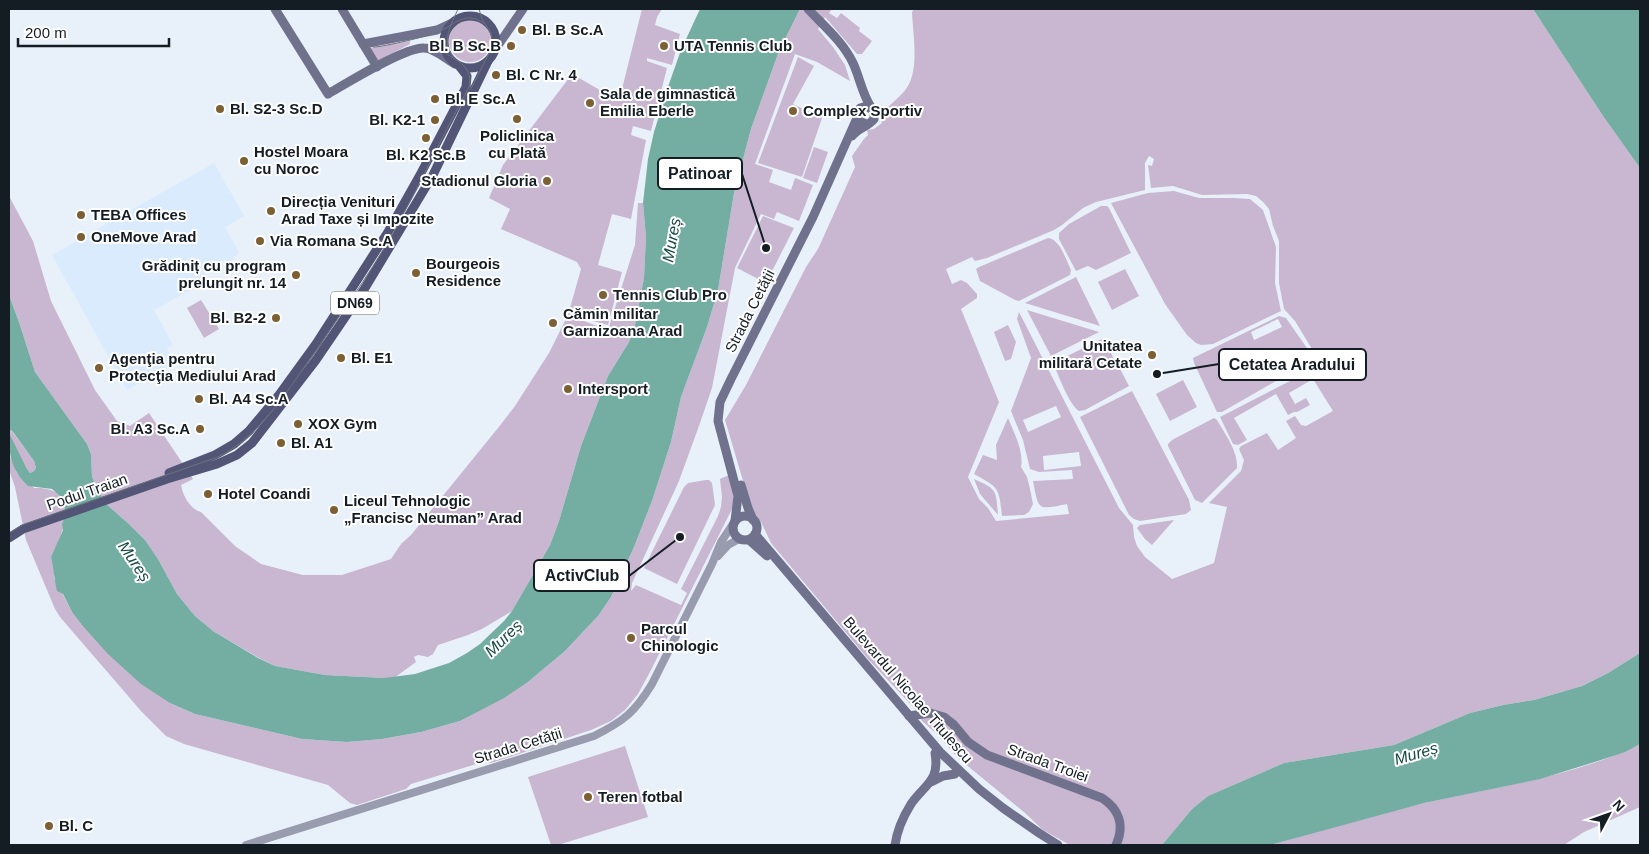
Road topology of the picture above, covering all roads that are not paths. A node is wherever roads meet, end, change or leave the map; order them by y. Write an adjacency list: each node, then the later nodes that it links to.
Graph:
1 (275, 9): 12 (main road)
2 (342, 9): 8 (main road)
3 (462, 9): 7 (main road)
4 (523, 9): 9 (main road)
5 (808, 9): 13 (main road)
6 (479, 13): 7 (main road); 9 (main road)
7 (455, 20): 8 (main road); 11 (main road)
8 (364, 44): 12 (main road)
9 (494, 51): 10 (main road)
10 (488, 61): 11 (main road); 20 (main road, DN69)
11 (457, 66): 12 (main road); 20 (main road, DN69)
12 (377, 67)
13 (861, 85): 14 (main road); 15 (main road)
14 (871, 107): 15 (main road); 17 (main road)
15 (860, 108): 16 (main road)
16 (857, 118): 17 (main road); 18 (main road, Strada Cetății)
17 (866, 124): 18 (main road, Strada Cetății)
18 (842, 154): 19 (main road, Strada Cetății)
19 (720, 429): 21 (main road, Strada Cetății); 22 (main road, Strada Cetății)
20 (159, 480): 23 (main road, Podul Traian / DN69)
21 (753, 520): 22 (main road); 25 (main road, Strada Cetății)
22 (734, 522): 27 (main road, Strada Cetății); 28 (street, Strada Cetății)
23 (22, 526): 24 (main road, DN69); 26 (main road, DN69)
24 (9, 529)
25 (752, 537): 27 (main road); 29 (main road, Bulevardul Nicolae Titulescu); 32 (main road, Bulevardul Nicolae Titulescu)
26 (9, 538)
27 (739, 539): 28 (street, Strada Cetății)
28 (712, 564): 35 (street, Strada Cetății)
29 (909, 716): 30 (main road); 31 (main road, Bulevardul Nicolae Titulescu)
30 (944, 717): 31 (main road); 39 (main road, Strada Troiei)
31 (926, 736): 38 (main road, Bulevardul Nicolae Titulescu)
32 (935, 753): 33 (main road, Bulevardul Nicolae Titulescu); 34 (main road)
33 (955, 774): 34 (main road); 37 (main road, Bulevardul Nicolae Titulescu)
34 (931, 782): 36 (main road)
35 (246, 845)
36 (896, 845)
37 (1049, 845)
38 (1058, 845)
39 (1116, 845)

